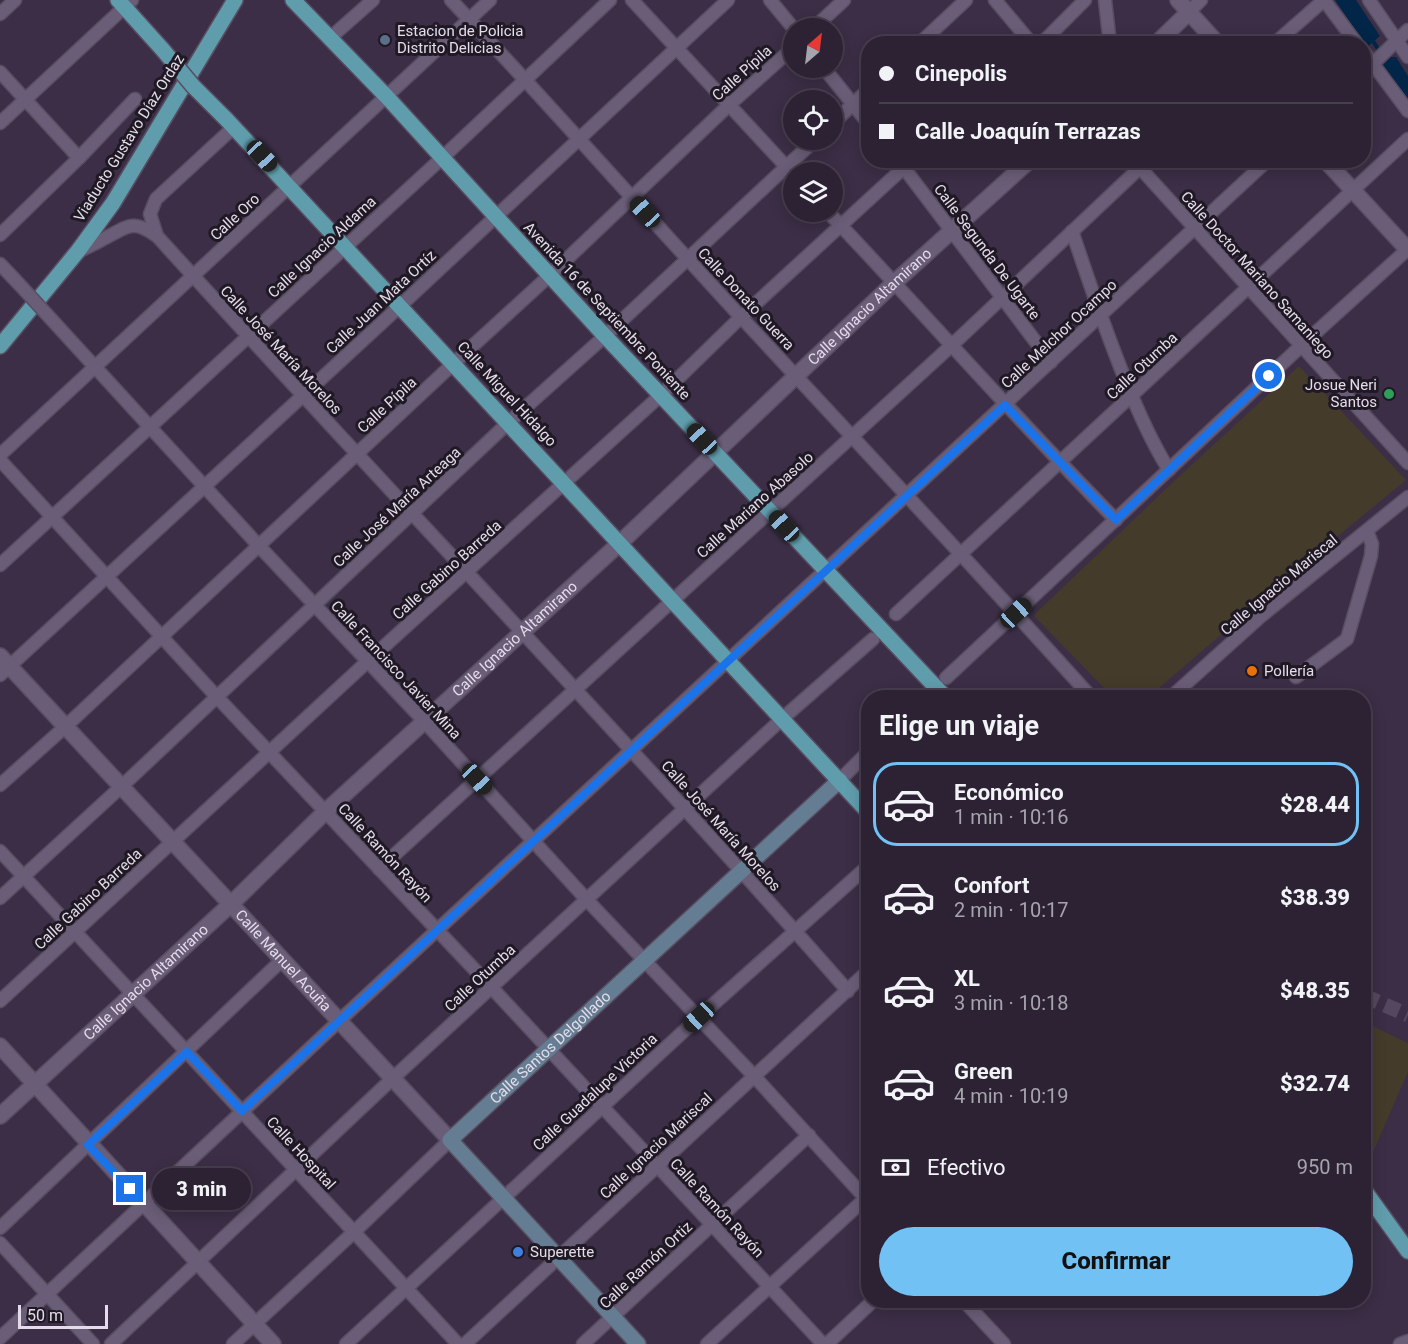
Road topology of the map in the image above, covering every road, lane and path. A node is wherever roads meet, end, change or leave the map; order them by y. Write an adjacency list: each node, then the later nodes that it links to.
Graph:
1 (15, 0): 22 (street)
2 (236, 0): 83 (main road, Viaducto Gustavo Díaz Ordaz)
3 (293, 0): 35 (main road, Avenida 16 de Septiembre Poniente)
4 (372, 0): 35 (street)
5 (451, 0): 25 (street, Calle Donato Guerra)
6 (490, 0): 25 (street, Calle Oro)
7 (610, 0): 42 (street, Calle Ignacio Aldama)
8 (632, 0): 37 (street)
9 (728, 0): 37 (street, Calle Juan Mata Ortíz)
10 (770, 0): 23 (street)
11 (844, 0): 24 (street)
12 (966, 0): 27 (street)
13 (995, 0): 28 (street)
14 (1085, 0): 29 (street)
15 (1105, 0): 30 (street)
16 (1178, 0): 21 (street)
17 (1202, 0): 21 (street)
18 (1324, 0): 33 (street); 34 (street)
19 (1369, 0): 36 (street)
20 (125, 2): 46 (street); 54 (main road, Calle Miguel Hidalgo, bridge)
21 (1189, 12): 31 (street); 32 (street)
22 (0, 14)
23 (785, 18)
24 (825, 18)
25 (469, 19): 42 (street, Calle Donato Guerra); 44 (street, Calle Oro)
26 (1408, 30): 36 (street)
27 (928, 36)
28 (1025, 36)
29 (1049, 36)
30 (1109, 36)
31 (1164, 36)
32 (1211, 36)
33 (1283, 36)
34 (1351, 36)
35 (330, 38): 44 (main road, Avenida 16 de Septiembre Poniente)
36 (1394, 43): 39 (street); 40 (street)
37 (675, 48): 49 (street); 55 (street, Calle Juan Mata Ortíz)
38 (783, 57): 49 (street, Calle Pípila)
39 (1408, 57)
40 (1371, 65): 50 (street)
41 (0, 72): 46 (street)
42 (524, 78): 55 (street, Calle Donato Guerra); 59 (street, Calle Ignacio Aldama)
43 (832, 78): 48 (street)
44 (387, 97): 59 (main road, Avenida 16 de Septiembre Poniente); 70 (street, Calle Oro)
45 (861, 97): 48 (street)
46 (25, 99): 53 (street); 58 (street)
47 (135, 99): 58 (street)
48 (853, 104): 51 (street); 52 (street)
49 (729, 105): 61 (street); 72 (street, Calle Pípila)
50 (1408, 111)
51 (843, 114)
52 (861, 114)
53 (0, 123)
54 (230, 123): 70 (main road, Calle Miguel Hidalgo); 80 (street)
55 (579, 138): 72 (street, Calle Donato Guerra); 73 (street, Calle Juan Mata Ortíz)
56 (1408, 139): 71 (street, Calle Otumba)
57 (807, 150): 60 (street, Calle José María Arteaga)
58 (79, 158): 79 (street)
59 (442, 158): 73 (main road, Avenida 16 de Septiembre Poniente); 81 (street, Calle Ignacio Aldama)
60 (797, 162)
61 (783, 163)
62 (900, 168): 75 (street, Calle Gabino Barreda)
63 (909, 168): 77 (street, Calle Segunda De Ugarte)
64 (1021, 168): 77 (street, Calle Ignacio Altamirano)
65 (1135, 168): 78 (street, Calle Mariano Abasolo)
66 (1144, 168): 76 (street, Calle Doctor Mariano Samaniego)
67 (1259, 168): 76 (street, Calle Melchor Ocampo)
68 (1332, 168): 71 (street)
69 (783, 177): 84 (street, Calle José María Arteaga)
70 (290, 186): 81 (main road, Calle Miguel Hidalgo); 86 (street, Calle Oro)
71 (1353, 191): 82 (street); 89 (street, Calle Otumba)
72 (631, 197): 84 (street, Calle Donato Guerra); 87 (street, Calle Pípila)
73 (495, 217): 87 (main road, Avenida 16 de Septiembre Poniente); 91 (street, Calle Juan Mata Ortíz)
74 (838, 222): 75 (street)
75 (841, 225): 88 (street); 93 (street, Calle Gabino Barreda)
76 (1194, 228): 89 (street, Calle Doctor Mariano Samaniego); 92 (street, Calle Melchor Ocampo)
77 (953, 231): 88 (street, Calle Ignacio Altamirano); 90 (street, Calle Segunda De Ugarte)
78 (1072, 231): 90 (street, Calle Mariano Abasolo); 92 (street)
79 (0, 235)
80 (157, 236): 83 (street); 86 (street, Calle José María Morelos)
81 (345, 246): 91 (main road, Calle Miguel Hidalgo); 94 (street, Calle Ignacio Aldama)
82 (1408, 249): 97 (street)
83 (78, 251): 98 (main road, Viaducto Gustavo Díaz Ordaz)
84 (687, 258): 93 (street, Calle Donato Guerra); 95 (street, Calle José María Arteaga)
85 (0, 264): 101 (street, Calle Francisco Javier Mina, bridge)
86 (193, 276): 94 (street, Calle José María Morelos); 101 (street, Calle Oro)
87 (549, 276): 95 (main road, Avenida 16 de Septiembre Poniente); 100 (street, Calle Pípila)
88 (895, 282): 96 (street); 102 (street, Calle Ignacio Altamirano)
89 (1249, 287): 97 (street, Calle Doctor Mariano Samaniego); 105 (street, Calle Otumba)
90 (1002, 297): 96 (street, Calle Mariano Abasolo); 99 (street, Calle Segunda De Ugarte)
91 (400, 306): 100 (main road, Calle Miguel Hidalgo); 103 (street, Calle Juan Mata Ortíz)
92 (1100, 316): 99 (street, Calle Melchor Ocampo); 105 (street)
93 (741, 317): 102 (street, Calle Donato Guerra); 104 (street, Calle Gabino Barreda)
94 (247, 336): 103 (street, Calle José María Morelos); 108 (street, Calle Ignacio Aldama)
95 (605, 336): 104 (main road, Avenida 16 de Septiembre Poniente); 107 (street, Calle José María Arteaga)
96 (952, 345): 106 (street); 109 (street, Calle Mariano Abasolo)
97 (1302, 345): 114 (street, Calle Doctor Mariano Samaniego); 116 (street)
98 (0, 346)
99 (1051, 362): 106 (street, Calle Melchor Ocampo)
100 (454, 363): 107 (main road, Calle Miguel Hidalgo); 110 (street, Calle Pípila)
101 (96, 367): 108 (street, Calle Francisco Javier Mina); 112 (street, Calle Oro)
102 (798, 376): 109 (street, Calle Donato Guerra); 111 (street, Calle Ignacio Altamirano)
103 (302, 394): 110 (street, Calle José María Morelos); 118 (street, Calle Juan Mata Ortíz)
104 (661, 395): 111 (main road, Avenida 16 de Septiembre Poniente); 117 (street, Calle Gabino Barreda)
105 (1132, 395): 115 (street, Calle Otumba); 116 (street)
106 (1005, 405): 115 (street); 119 (street, Calle Melchor Ocampo)
107 (508, 423): 117 (main road, Calle Miguel Hidalgo); 122 (street, Calle José María Arteaga)
108 (150, 426): 118 (street, Calle Francisco Javier Mina); 123 (street, Calle Ignacio Aldama)
109 (853, 435): 119 (street, Calle Donato Guerra); 121 (street, Calle Mariano Abasolo)
110 (357, 454): 122 (street, Calle José María Morelos); 127 (street, Calle Pípila)
111 (716, 454): 121 (main road, Avenida 16 de Septiembre Poniente); 126 (street, Calle Ignacio Altamirano)
112 (0, 455)
113 (0, 460): 123 (street, Calle Ramón Rayón)
114 (1408, 463)
115 (1060, 464): 124 (street); 128 (street, Calle Otumba)
116 (1169, 470): 124 (street)
117 (565, 483): 126 (main road, Calle Miguel Hidalgo); 131 (street, Calle Gabino Barreda)
118 (204, 486): 127 (street, Calle Francisco Javier Mina); 132 (street, Calle Juan Mata Ortíz)
119 (907, 494): 128 (street, Calle Donato Guerra); 130 (street, Calle Melchor Ocampo)
120 (1408, 497): 125 (street, Calle Ignacio Mariscal)
121 (770, 511): 130 (main road, Avenida 16 de Septiembre Poniente); 133 (street, Calle Mariano Abasolo)
122 (411, 514): 131 (street, Calle José María Morelos); 134 (street, Calle José María Arteaga)
123 (51, 517): 129 (street, Calle Ignacio Aldama); 132 (street, Calle Ramón Rayón)
124 (1116, 520): 135 (street)
125 (1367, 531): 143 (street); 148 (street, Calle Ignacio Mariscal)
126 (620, 543): 133 (main road, Calle Miguel Hidalgo); 137 (street, Calle Ignacio Altamirano)
127 (259, 546): 134 (street, Calle Francisco Javier Mina); 138 (street, Calle Pípila)
128 (961, 554): 135 (street, Calle Donato Guerra); 136 (street, Calle Otumba)
129 (0, 565)
130 (826, 571): 140 (street, Calle Melchor Ocampo); 146 (main road, Avenida 16 de Septiembre Poniente)
131 (466, 574): 137 (street, Calle José María Morelos); 141 (street, Calle Gabino Barreda)
132 (107, 576): 138 (street, Calle Ramón Rayón); 142 (street, Calle Juan Mata Ortíz)
133 (674, 599): 140 (main road, Calle Miguel Hidalgo); 145 (street, Calle Mariano Abasolo)
134 (314, 605): 141 (street, Calle Francisco Javier Mina); 149 (street, Calle José María Arteaga)
135 (1016, 613): 144 (street); 147 (street, Calle Donato Guerra)
136 (896, 614)
137 (522, 633): 145 (street, Calle José María Morelos); 151 (street, Calle Ignacio Altamirano)
138 (161, 635): 149 (street, Calle Ramón Rayón); 152 (street, Calle Pípila)
139 (873, 639): 150 (street, Calle Otumba)
140 (729, 660): 150 (main road, Calle Miguel Hidalgo); 153 (street, Calle Melchor Ocampo)
141 (368, 661): 151 (street, Calle Francisco Javier Mina); 154 (street, Calle Gabino Barreda)
142 (3, 666): 152 (street, Calle Manuel Acuña)
143 (1296, 677)
144 (946, 678)
145 (575, 689): 153 (street, Calle José María Morelos); 156 (street, Calle Mariano Abasolo)
146 (938, 690)
147 (1085, 690)
148 (1179, 690)
149 (216, 696): 154 (street, Calle Ramón Rayón); 159 (street, Calle José María Arteaga)
150 (783, 718): 157 (main road, Calle Miguel Hidalgo); 161 (street, Calle Otumba)
151 (424, 721): 156 (street, Calle Francisco Javier Mina); 162 (street, Calle Ignacio Altamirano)
152 (66, 726): 158 (street, Calle Pípila); 159 (street, Calle Manuel Acuña)
153 (632, 751): 161 (street, Calle José María Morelos); 164 (street, Calle Melchor Ocampo)
154 (269, 752): 162 (street, Calle Ramón Rayón); 163 (street, Calle Gabino Barreda)
155 (861, 759): 157 (street, Calle Santos Delgollado)
156 (477, 779): 164 (street, Calle Francisco Javier Mina); 166 (street, Calle Mariano Abasolo)
157 (840, 780): 160 (main road, Calle Miguel Hidalgo); 167 (main road, Calle Santos Delgollado)
158 (0, 784)
159 (122, 786): 163 (street, Calle Manuel Acuña); 169 (street, Calle José María Arteaga)
160 (861, 804)
161 (686, 808): 167 (street, Calle José María Morelos); 171 (street, Calle Otumba)
162 (326, 812): 166 (street, Calle Ramón Rayón); 172 (street, Calle Ignacio Altamirano)
163 (173, 841): 172 (street, Calle Manuel Acuña); 174 (street, Calle Gabino Barreda)
164 (534, 841): 171 (street, Calle Francisco Javier Mina); 173 (street, Calle Melchor Ocampo)
165 (0, 850): 169 (street, Calle Hospital)
166 (379, 869): 173 (street, Calle Ramón Rayón)
167 (741, 870): 175 (street, Calle José María Morelos); 177 (main road, Calle Santos Delgollado)
168 (861, 872): 175 (street, Calle Guadalupe Victoria)
169 (24, 876): 170 (street, Calle José María Arteaga); 174 (street, Calle Hospital)
170 (0, 898)
171 (587, 900): 177 (street, Calle Francisco Javier Mina); 179 (street, Calle Otumba)
172 (231, 904): 176 (street, Calle Manuel Acuña); 181 (street, Calle Ignacio Altamirano)
173 (437, 930): 179 (street, Calle Ramón Rayón); 184 (street, Calle Melchor Ocampo)
174 (75, 931): 181 (street, Calle Hospital); 182 (street, Calle Gabino Barreda)
175 (796, 931): 180 (street, Calle José María Morelos); 183 (street, Calle Guadalupe Victoria)
176 (282, 960): 184 (street, Calle Manuel Acuña); 187 (street)
177 (643, 960): 183 (street, Calle Francisco Javier Mina); 186 (main road, Calle Santos Delgollado)
178 (861, 978): 180 (street, Calle Ignacio Mariscal)
179 (492, 988): 186 (street, Calle Ramón Rayón); 189 (street, Calle Otumba)
180 (848, 990): 188 (street, Calle Ignacio Mariscal)
181 (134, 994): 187 (street, Calle Hospital); 190 (street, Calle Ignacio Altamirano)
182 (0, 1001)
183 (699, 1017): 188 (street, Calle Francisco Javier Mina); 191 (street, Calle Guadalupe Victoria)
184 (339, 1021): 189 (street, Calle Manuel Acuña); 192 (street, Calle Melchor Ocampo)
185 (0, 1046): 190 (street)
186 (548, 1049): 191 (street, Calle Ramón Rayón); 195 (main road, Calle Santos Delgollado)
187 (187, 1052): 192 (street, Calle Hospital); 196 (street)
188 (754, 1076): 194 (street, Calle Francisco Javier Mina); 197 (street, Calle Ignacio Mariscal)
189 (392, 1079): 195 (street, Calle Manuel Acuña); 198 (street, Calle Otumba)
190 (35, 1084): 193 (street, Calle Ignacio Altamirano); 196 (street)
191 (602, 1106): 197 (street, Calle Ramón Rayón); 200 (street, Calle Guadalupe Victoria)
192 (242, 1111): 198 (street, Calle Hospital); 202 (street, Calle Melchor Ocampo)
193 (0, 1116)
194 (809, 1135): 199 (street, Calle Francisco Javier Mina); 204 (street, Calle Ramón Ortiz)
195 (450, 1140): 200 (main road, Calle Manuel Acuña); 206 (street, Calle Santos Delgollado)
196 (88, 1145): 202 (street); 205 (street)
197 (657, 1165): 204 (street, Calle Ramón Rayón); 209 (street, Calle Ignacio Mariscal)
198 (297, 1170): 206 (street, Calle Hospital); 210 (street, Calle Otumba)
199 (861, 1192)
200 (503, 1198): 209 (main road, Calle Manuel Acuña); 212 (street, Calle Guadalupe Victoria)
201 (1371, 1200): 208 (main road)
202 (143, 1204): 210 (street); 213 (street, Calle Melchor Ocampo)
203 (861, 1204): 211 (street)
204 (712, 1224): 211 (street, Calle Ramón Rayón); 216 (street, Calle Ramón Ortiz)
205 (0, 1228)
206 (354, 1232): 212 (street, Calle Hospital); 217 (street, Calle Santos Delgollado)
207 (0, 1243): 213 (street)
208 (1408, 1251)
209 (558, 1258): 216 (main road, Calle Manuel Acuña); 226 (street, Calle Ignacio Mariscal)
210 (198, 1263): 217 (street); 221 (street, Calle Otumba)
211 (769, 1286): 229 (street); 230 (street, Calle Ramón Rayón)
212 (406, 1288): 224 (street, Calle Guadalupe Victoria); 225 (street, Calle Hospital)
213 (48, 1294): 218 (street, Calle Melchor Ocampo); 220 (street)
214 (865, 1308): 230 (street)
215 (970, 1308): 231 (street)
216 (612, 1317): 227 (street, Calle Ramón Ortiz); 228 (main road, Calle Manuel Acuña)
217 (254, 1324): 222 (street, Calle Santos Delgollado); 223 (street)
218 (0, 1338)
219 (1408, 1341): 232 (street)
220 (93, 1344)
221 (111, 1344)
222 (233, 1344)
223 (273, 1344)
224 (346, 1344)
225 (458, 1344)
226 (465, 1344)
227 (583, 1344)
228 (638, 1344)
229 (706, 1344)
230 (825, 1344)
231 (1004, 1344)
232 (1400, 1344)

